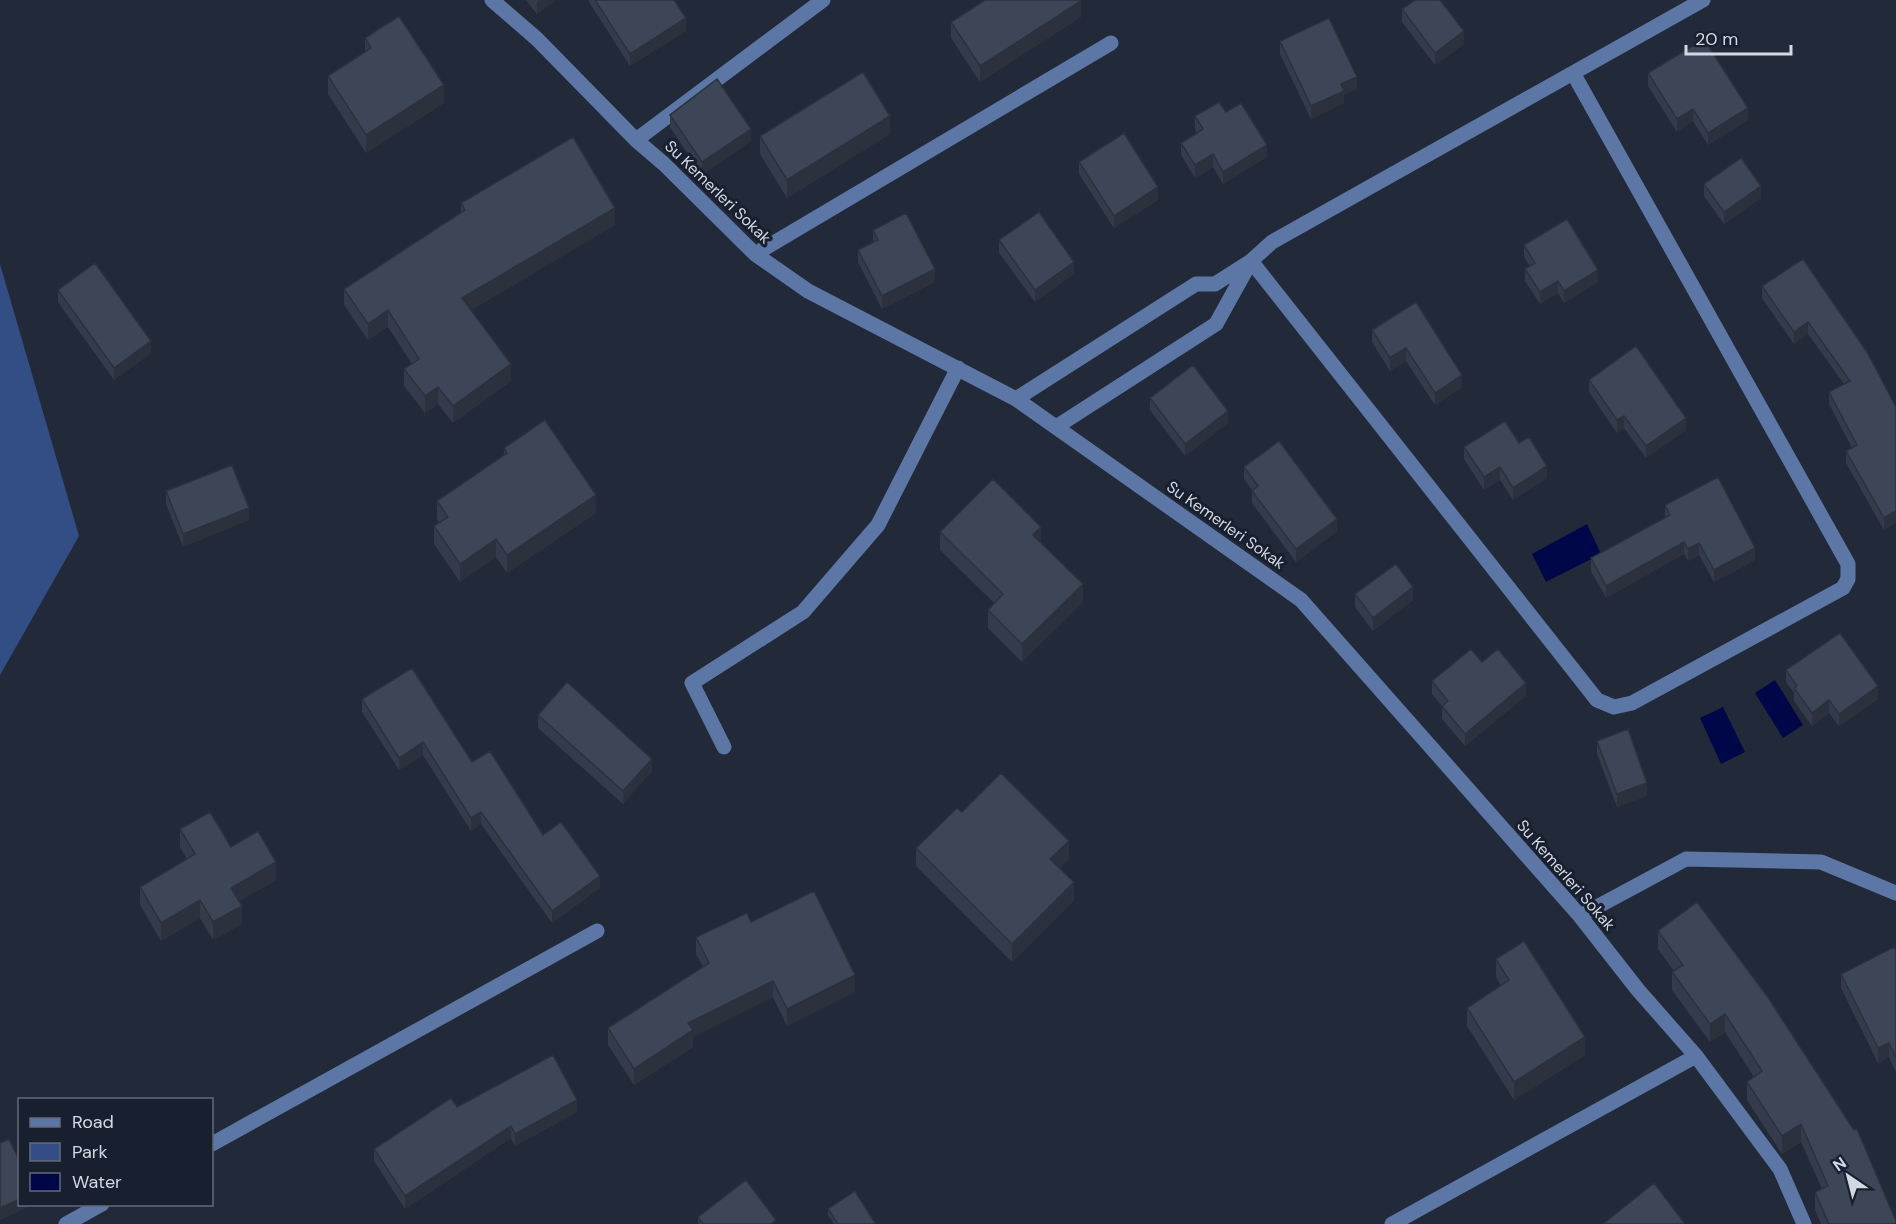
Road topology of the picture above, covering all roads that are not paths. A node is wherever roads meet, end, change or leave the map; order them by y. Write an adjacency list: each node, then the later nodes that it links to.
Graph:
1 (492, 0): 6 (street, Su Kemerleri Sokak)
2 (823, 0): 6 (street)
3 (1703, 0): 5 (street)
4 (1111, 43): 7 (street)
5 (1573, 73): 8 (street); 8 (street)
6 (636, 141): 7 (street, Su Kemerleri Sokak)
7 (755, 254): 9 (street, Su Kemerleri Sokak)
8 (1251, 261): 10 (street); 11 (street)
9 (958, 368): 10 (street, Su Kemerleri Sokak); 12 (street)
10 (1016, 399): 11 (street, Su Kemerleri Sokak)
11 (1056, 427): 14 (street, Su Kemerleri Sokak)
12 (724, 747)
13 (1896, 892): 14 (street)
14 (1580, 916): 16 (street, Su Kemerleri Sokak)
15 (597, 931): 17 (street)
16 (1696, 1056): 20 (street); 21 (street, Su Kemerleri Sokak)
17 (213, 1143)
18 (98, 1206): 19 (street)
19 (66, 1224)
20 (1392, 1224)
21 (1804, 1224)

